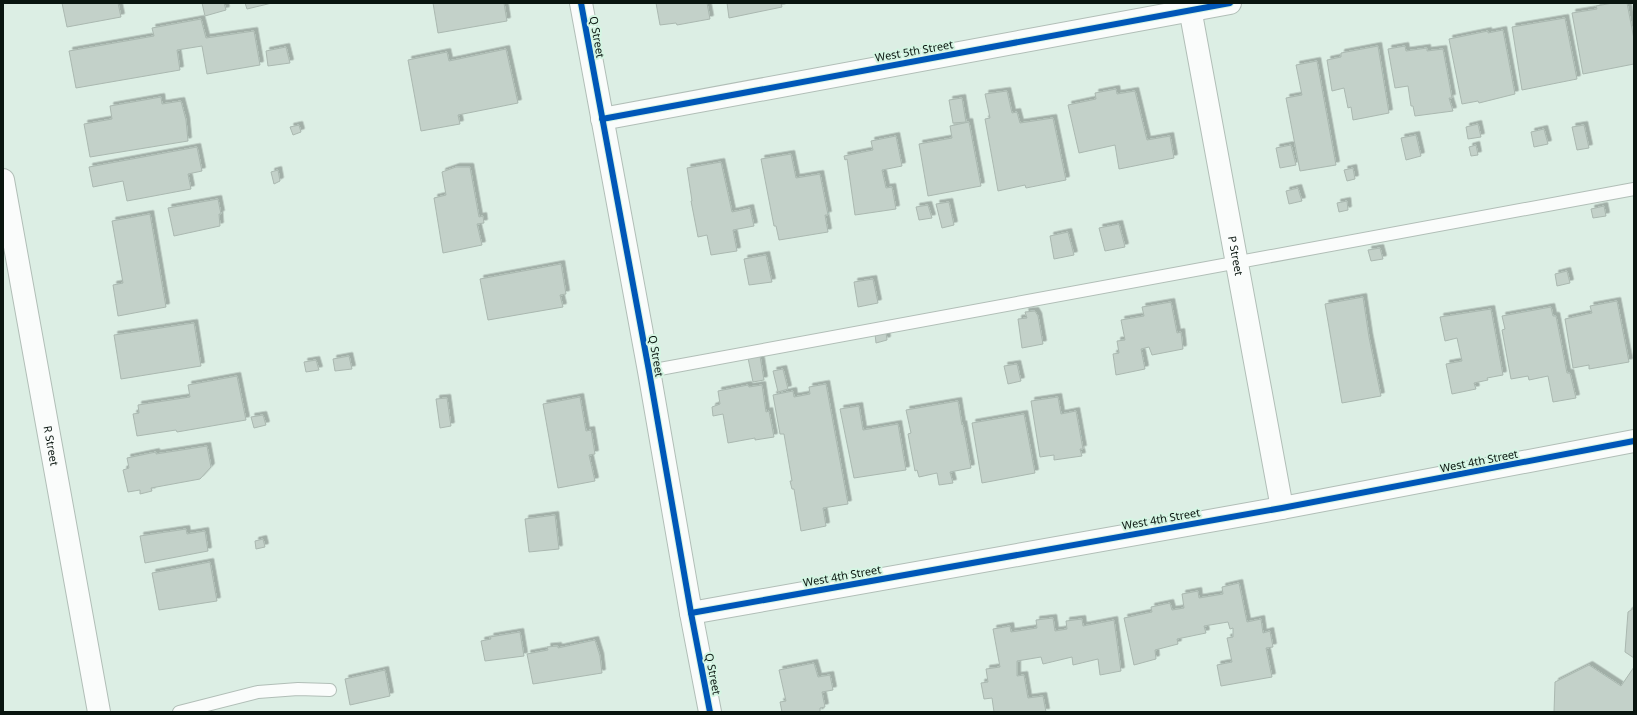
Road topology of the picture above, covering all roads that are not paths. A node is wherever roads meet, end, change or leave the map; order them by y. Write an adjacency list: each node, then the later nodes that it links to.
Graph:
1 (581, 3): 4 (street, Q Street)
2 (1230, 3): 3 (street, West 5th Street)
3 (1189, 6): 4 (street, West 5th Street); 7 (street, P Street)
4 (602, 119): 8 (street, Q Street)
5 (3, 180): 13 (street, R Street)
6 (1634, 189): 7 (lane)
7 (1236, 262): 8 (lane); 10 (street, P Street)
8 (649, 371): 11 (street, Q Street)
9 (1634, 441): 10 (street, West 4th Street)
10 (1282, 508): 11 (street, West 4th Street)
11 (691, 613): 15 (street, Q Street)
12 (330, 690): 14 (lane)
13 (100, 712)
14 (179, 712)
15 (710, 712)

